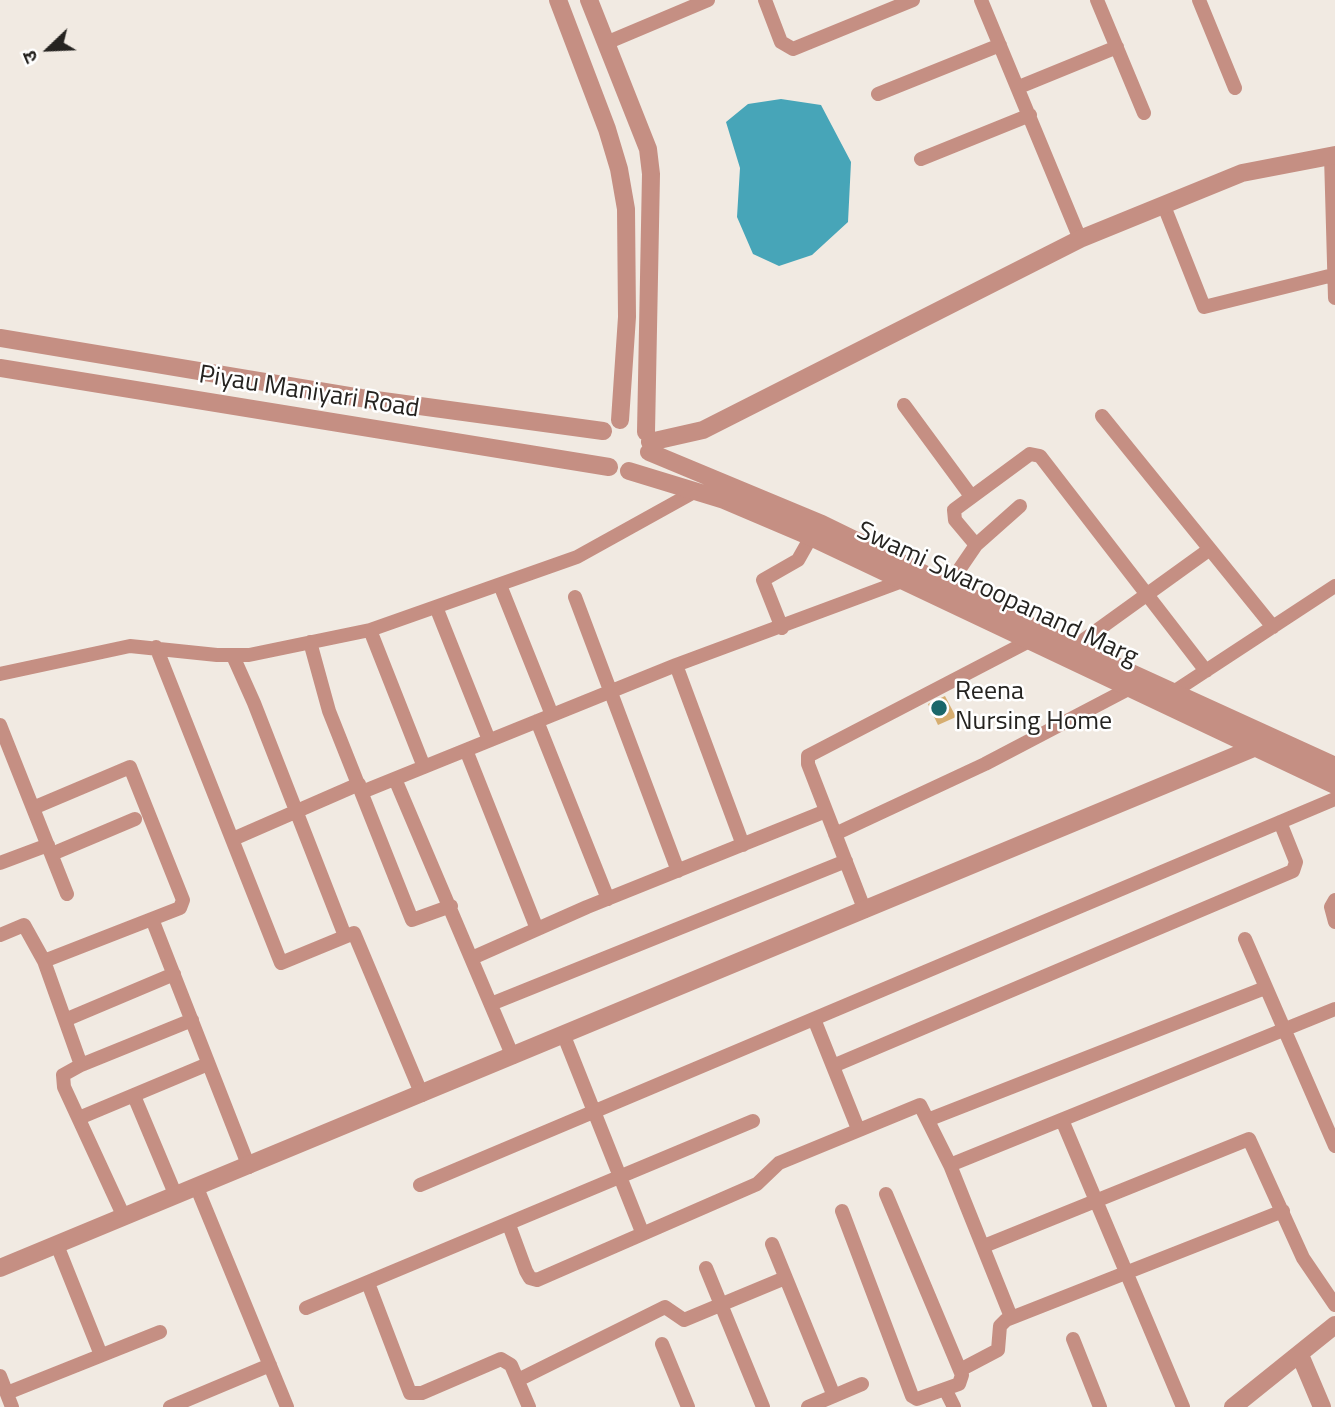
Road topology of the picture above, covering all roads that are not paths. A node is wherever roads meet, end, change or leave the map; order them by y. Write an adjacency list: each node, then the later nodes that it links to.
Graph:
1 (558, 0): 28 (street)
2 (589, 0): 9 (street)
3 (765, 0): 4 (street)
4 (913, 0)
5 (981, 0): 10 (street)
6 (1097, 0): 11 (street)
7 (1199, 0): 13 (street)
8 (699, 2): 9 (street)
9 (606, 43): 30 (street)
10 (1000, 45): 12 (street); 14 (street)
11 (1116, 47): 12 (street); 15 (street)
12 (1019, 87): 16 (street)
13 (1235, 88)
14 (878, 94)
15 (1144, 113)
16 (1031, 115): 18 (street); 21 (street)
17 (1333, 156): 19 (street); 20 (street)
18 (920, 159)
19 (1164, 206): 21 (street); 22 (street)
20 (1335, 215): 22 (street)
21 (1080, 239): 30 (street)
22 (1333, 275): 23 (street)
23 (1335, 298)
24 (0, 338): 29 (street, Piyau Maniyari Road)
25 (0, 368): 31 (street, Piyau Maniyari Road)
26 (904, 405): 34 (street)
27 (1102, 416): 38 (street)
28 (620, 420): 29 (street); 30 (street)
29 (603, 431): 31 (street)
30 (648, 442): 32 (street); 41 (street, Swami Swaroopanand Marg)
31 (610, 467): 32 (street)
32 (629, 471): 33 (street, Swami Swaroopanand Marg)
33 (696, 491): 36 (street, Swami Swaroopanand Marg); 40 (street)
34 (971, 496): 37 (street); 43 (street)
35 (1020, 506): 37 (street)
36 (811, 537): 39 (street, Swami Swaroopanand Marg); 47 (street)
37 (976, 545): 41 (street)
38 (1210, 549): 43 (street); 46 (street)
39 (905, 580): 47 (street); 49 (street, Swami Swaroopanand Marg)
40 (500, 585): 45 (street); 60 (street)
41 (948, 586): 52 (street, Swami Swaroopanand Marg)
42 (1335, 586): 46 (street)
43 (1147, 593): 52 (street); 55 (street)
44 (575, 597): 58 (street)
45 (436, 607): 48 (street); 63 (street)
46 (1273, 627): 55 (street)
47 (782, 628): 54 (street)
48 (370, 630): 50 (street); 68 (street)
49 (1031, 640): 57 (street, Swami Swaroopanand Marg); 76 (street)
50 (310, 642): 53 (street); 72 (street)
51 (156, 647): 53 (street); 56 (street); 80 (street)
52 (1074, 647): 59 (street, Swami Swaroopanand Marg)
53 (233, 656): 75 (street)
54 (676, 665): 58 (street); 81 (street)
55 (1206, 671): 59 (street)
56 (0, 674)
57 (1130, 688): 64 (street, Swami Swaroopanand Marg); 79 (street)
58 (610, 691): 60 (street); 85 (street)
59 (1175, 691): 64 (street, Swami Swaroopanand Marg)
60 (552, 715): 61 (street)
61 (537, 721): 63 (street); 87 (street)
62 (0, 725): 66 (street)
63 (489, 740): 65 (street)
64 (1265, 744): 67 (street, Swami Swaroopanand Marg); 71 (street, Swami Swaroopanand Marg); 90 (street)
65 (466, 750): 68 (street); 93 (street)
66 (15, 762): 69 (street); 74 (street)
67 (1335, 766)
68 (424, 767): 70 (street)
69 (0, 768)
70 (395, 779): 72 (street); 89 (street)
71 (1335, 785)
72 (360, 788): 75 (street); 89 (street)
73 (1335, 799): 78 (street)
74 (33, 808): 82 (street); 91 (street)
75 (296, 810): 80 (street); 95 (street)
76 (826, 811): 79 (street); 81 (street)
77 (135, 819): 82 (street)
78 (1280, 822): 103 (street); 111 (street)
79 (835, 834): 83 (street)
80 (233, 839): 95 (street)
81 (743, 845): 85 (street)
82 (50, 849): 84 (street); 86 (street)
83 (846, 861): 90 (street); 101 (street)
84 (0, 863)
85 (678, 871): 87 (street)
86 (67, 894)
87 (608, 899): 93 (street)
88 (1335, 900): 92 (street)
89 (451, 906): 97 (street)
90 (865, 911): 107 (street)
91 (152, 919): 98 (street); 99 (street)
92 (1335, 922)
93 (537, 929): 97 (street)
94 (0, 935): 98 (street)
95 (345, 936): 112 (street)
96 (1245, 939): 100 (street)
97 (472, 958): 101 (street)
98 (44, 961): 104 (street)
99 (174, 974): 104 (street); 105 (street)
100 (1265, 988): 106 (street); 116 (street)
101 (491, 1004): 108 (street)
102 (1335, 1009): 106 (street)
103 (814, 1019): 111 (street); 114 (street)
104 (65, 1020): 110 (street)
105 (192, 1020): 109 (street); 110 (street)
106 (1285, 1031): 117 (street); 118 (street)
107 (564, 1036): 108 (street); 114 (street)
108 (513, 1057): 112 (street)
109 (208, 1064): 113 (street); 123 (street)
110 (81, 1065): 115 (street)
111 (833, 1066): 120 (street)
112 (422, 1095): 123 (street)
113 (134, 1096): 115 (street); 128 (street)
114 (595, 1112): 124 (street); 125 (street)
115 (79, 1118): 132 (street)
116 (930, 1119): 120 (street); 122 (street)
117 (1062, 1120): 122 (street); 129 (street)
118 (1330, 1120): 121 (street)
119 (753, 1121): 124 (street)
120 (858, 1129): 134 (street)
121 (1335, 1146)
122 (950, 1165): 137 (street)
123 (248, 1167): 126 (street)
124 (622, 1179): 133 (street); 134 (street)
125 (420, 1185)
126 (197, 1188): 128 (street); 153 (street)
127 (886, 1195): 154 (street)
128 (176, 1196): 132 (street)
129 (1097, 1200): 131 (street); 137 (street); 140 (street)
130 (842, 1211): 158 (street)
131 (1283, 1211): 140 (street); 143 (street)
132 (124, 1217): 136 (street)
133 (509, 1225): 134 (street); 142 (street)
134 (642, 1232)
135 (772, 1244): 141 (street)
136 (57, 1245): 138 (street); 151 (street)
137 (984, 1246): 146 (street)
138 (0, 1268)
139 (706, 1268): 144 (street)
140 (1126, 1273): 146 (street); 171 (street)
141 (785, 1278): 144 (street); 159 (street)
142 (368, 1283): 145 (street); 156 (street)
143 (1335, 1305)
144 (722, 1306): 156 (street); 167 (street)
145 (306, 1308)
146 (1011, 1317): 154 (street)
147 (1335, 1325): 152 (street)
148 (160, 1332): 151 (street)
149 (1073, 1339): 170 (street)
150 (662, 1344): 162 (street)
151 (102, 1355): 160 (street)
152 (1300, 1355): 161 (street); 173 (street)
153 (270, 1365): 163 (street); 164 (street)
154 (960, 1370): 158 (street)
155 (0, 1376): 160 (street)
156 (518, 1380): 165 (street)
157 (862, 1384): 159 (street)
158 (945, 1389): 169 (street)
159 (834, 1396): 168 (street)
160 (10, 1400)
161 (1253, 1401): 172 (street)
162 (686, 1404): 166 (street)
163 (170, 1407)
164 (287, 1407)
165 (529, 1407)
166 (670, 1407)
167 (763, 1407)
168 (808, 1407)
169 (954, 1407)
170 (1100, 1407)
171 (1182, 1407)
172 (1233, 1407)
173 (1322, 1407)

